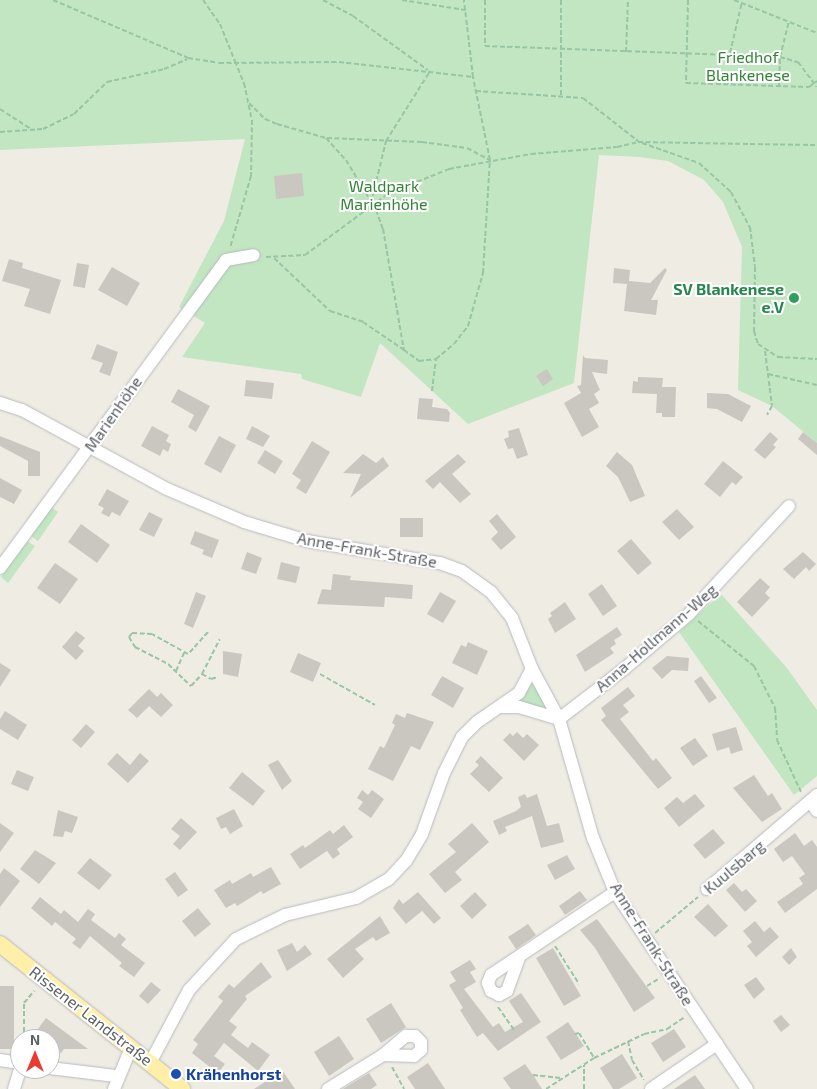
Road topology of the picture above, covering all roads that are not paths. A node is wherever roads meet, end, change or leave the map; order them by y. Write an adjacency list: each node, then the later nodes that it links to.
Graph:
1 (254, 254): 3 (street, Marienhöhe)
2 (0, 403): 3 (street, Anne-Frank-Straße)
3 (90, 447): 5 (street, Marienhöhe); 6 (street, Anne-Frank-Straße)
4 (789, 506): 8 (street, Anna-Hollmann-Weg)
5 (0, 568)
6 (532, 669): 7 (street); 8 (street, Anne-Frank-Straße)
7 (501, 707): 8 (street); 17 (street)
8 (558, 719): 11 (street, Anne-Frank-Straße)
9 (811, 800): 10 (street, Kuulsbarg)
10 (708, 889)
11 (615, 892): 13 (street); 14 (street, Anne-Frank-Straße)
12 (0, 944): 15 (main road, Rissener Landstraße)
13 (519, 958): 13 (street)
14 (717, 1044): 20 (street); 23 (street, Anne-Frank-Straße)
15 (131, 1048): 17 (main road, Rissener Landstraße); 19 (street)
16 (383, 1055): 22 (street)
17 (150, 1063): 21 (main road, Rissener Landstraße)
18 (60, 1070): 19 (street)
19 (115, 1083)
20 (649, 1086)
21 (182, 1089)
22 (328, 1089)
23 (747, 1089)

